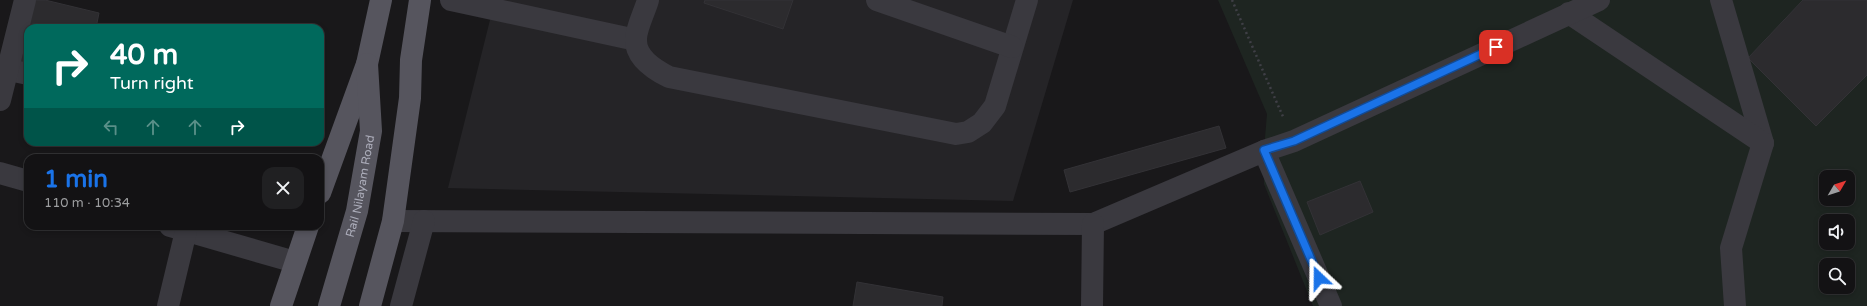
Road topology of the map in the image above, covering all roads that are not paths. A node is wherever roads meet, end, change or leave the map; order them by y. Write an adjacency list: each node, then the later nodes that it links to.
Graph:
1 (25, 0): 14 (street)
2 (381, 0): 13 (main road, Rail Nilayam Road)
3 (420, 0): 21 (main road)
4 (451, 0): 11 (street)
5 (648, 0): 11 (street)
6 (877, 0): 12 (street)
7 (1027, 0): 12 (street)
8 (1599, 0): 10 (street)
9 (1721, 0): 16 (street)
10 (1569, 13): 16 (street); 17 (street)
11 (636, 40): 12 (street)
12 (1012, 47)
13 (367, 64): 20 (main road, Rail Nilayam Road); 30 (main road, Rail Nilayam Road)
14 (12, 71): 15 (street)
15 (0, 100)
16 (1763, 143): 35 (street)
17 (1264, 150): 23 (street); 34 (street)
18 (0, 173): 19 (street)
19 (24, 181)
20 (324, 182)
21 (393, 221): 22 (street); 31 (main road)
22 (424, 221): 23 (street); 32 (street)
23 (1093, 224): 33 (street)
24 (178, 230): 28 (street)
25 (182, 230): 27 (street)
26 (307, 230): 27 (main road)
27 (295, 262): 29 (main road)
28 (168, 306)
29 (281, 306)
30 (329, 306)
31 (370, 306)
32 (401, 306)
33 (1092, 306)
34 (1331, 306)
35 (1735, 306)

